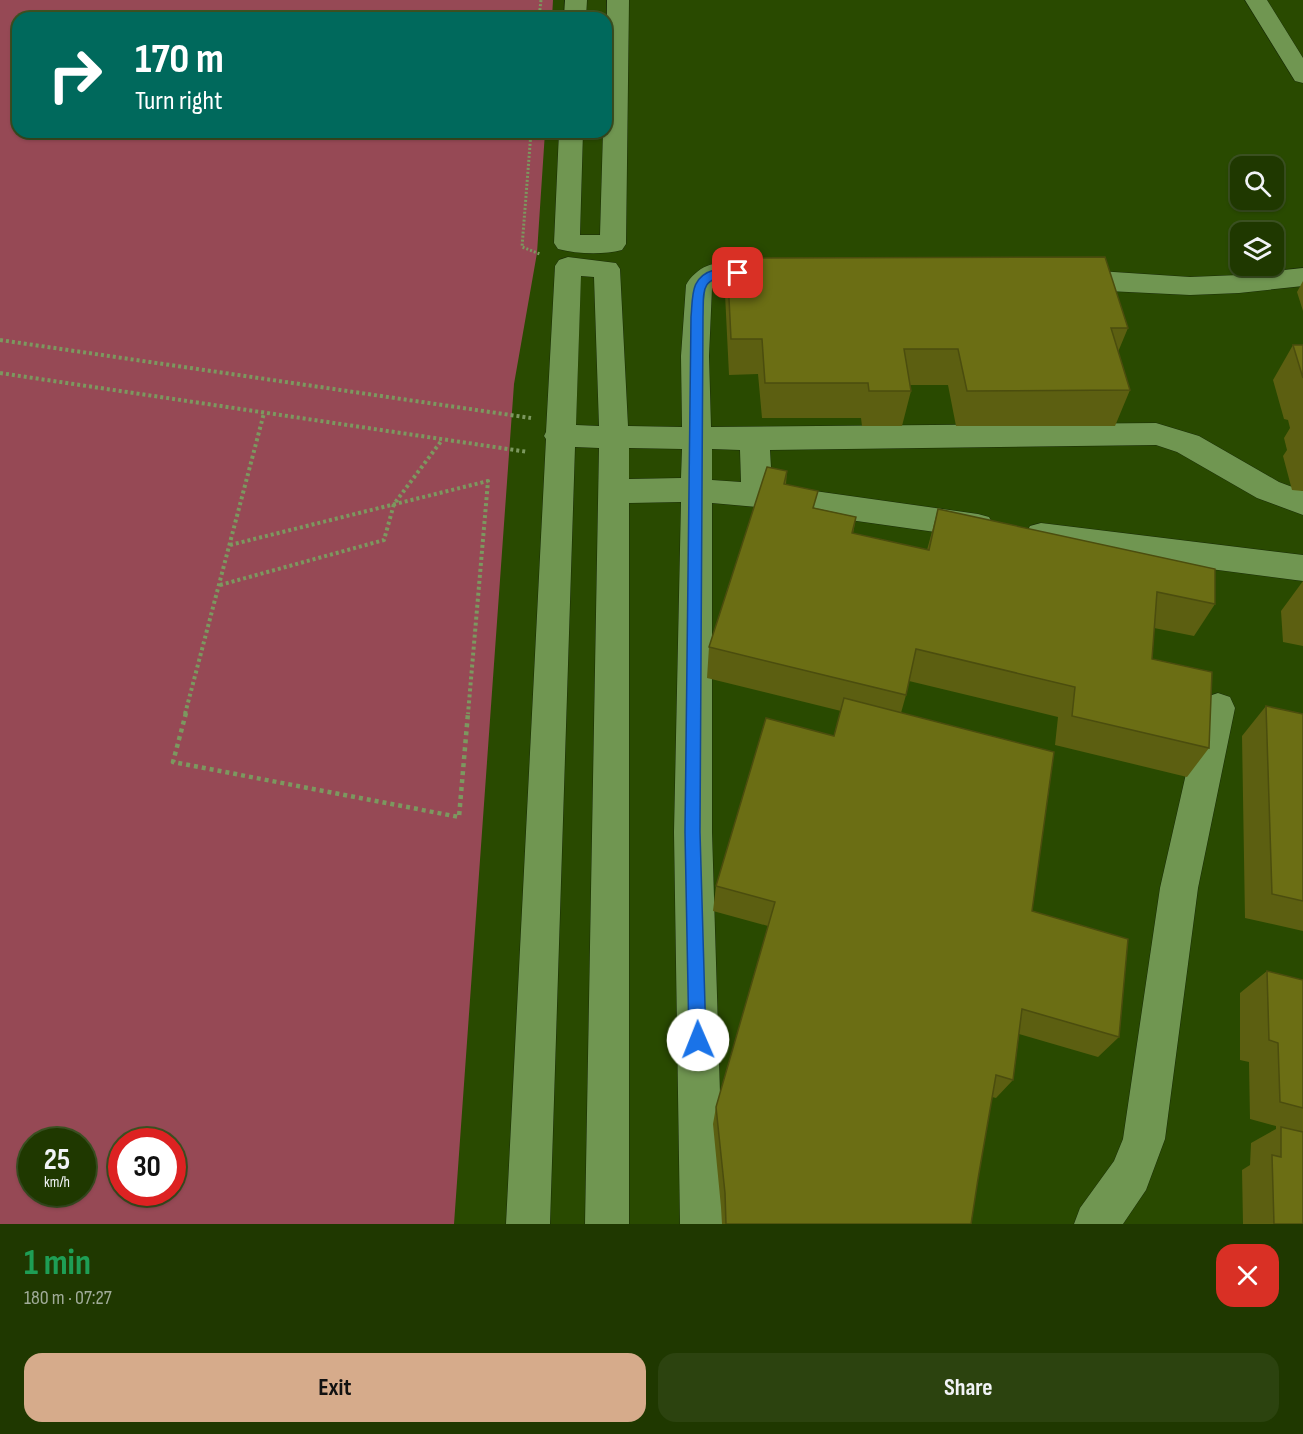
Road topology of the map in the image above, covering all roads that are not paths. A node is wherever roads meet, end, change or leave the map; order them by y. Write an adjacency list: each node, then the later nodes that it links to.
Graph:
1 (618, 0): 5 (street)
2 (1256, 0): 3 (street)
3 (1303, 76)
4 (571, 138): 5 (street)
5 (568, 255): 9 (street); 10 (street)
6 (797, 273): 11 (street)
7 (1045, 276): 8 (street)
8 (1303, 277)
9 (614, 436): 10 (street); 11 (street); 14 (street)
10 (560, 438): 19 (street)
11 (697, 438): 12 (street); 13 (street)
12 (755, 439): 15 (street); 16 (street)
13 (695, 490): 14 (street); 15 (street); 21 (street)
14 (613, 491): 20 (street)
15 (757, 495): 17 (street)
16 (1303, 502)
17 (1303, 568)
18 (1218, 708): 22 (street)
19 (528, 1224)
20 (607, 1224)
21 (702, 1224)
22 (1096, 1224)

